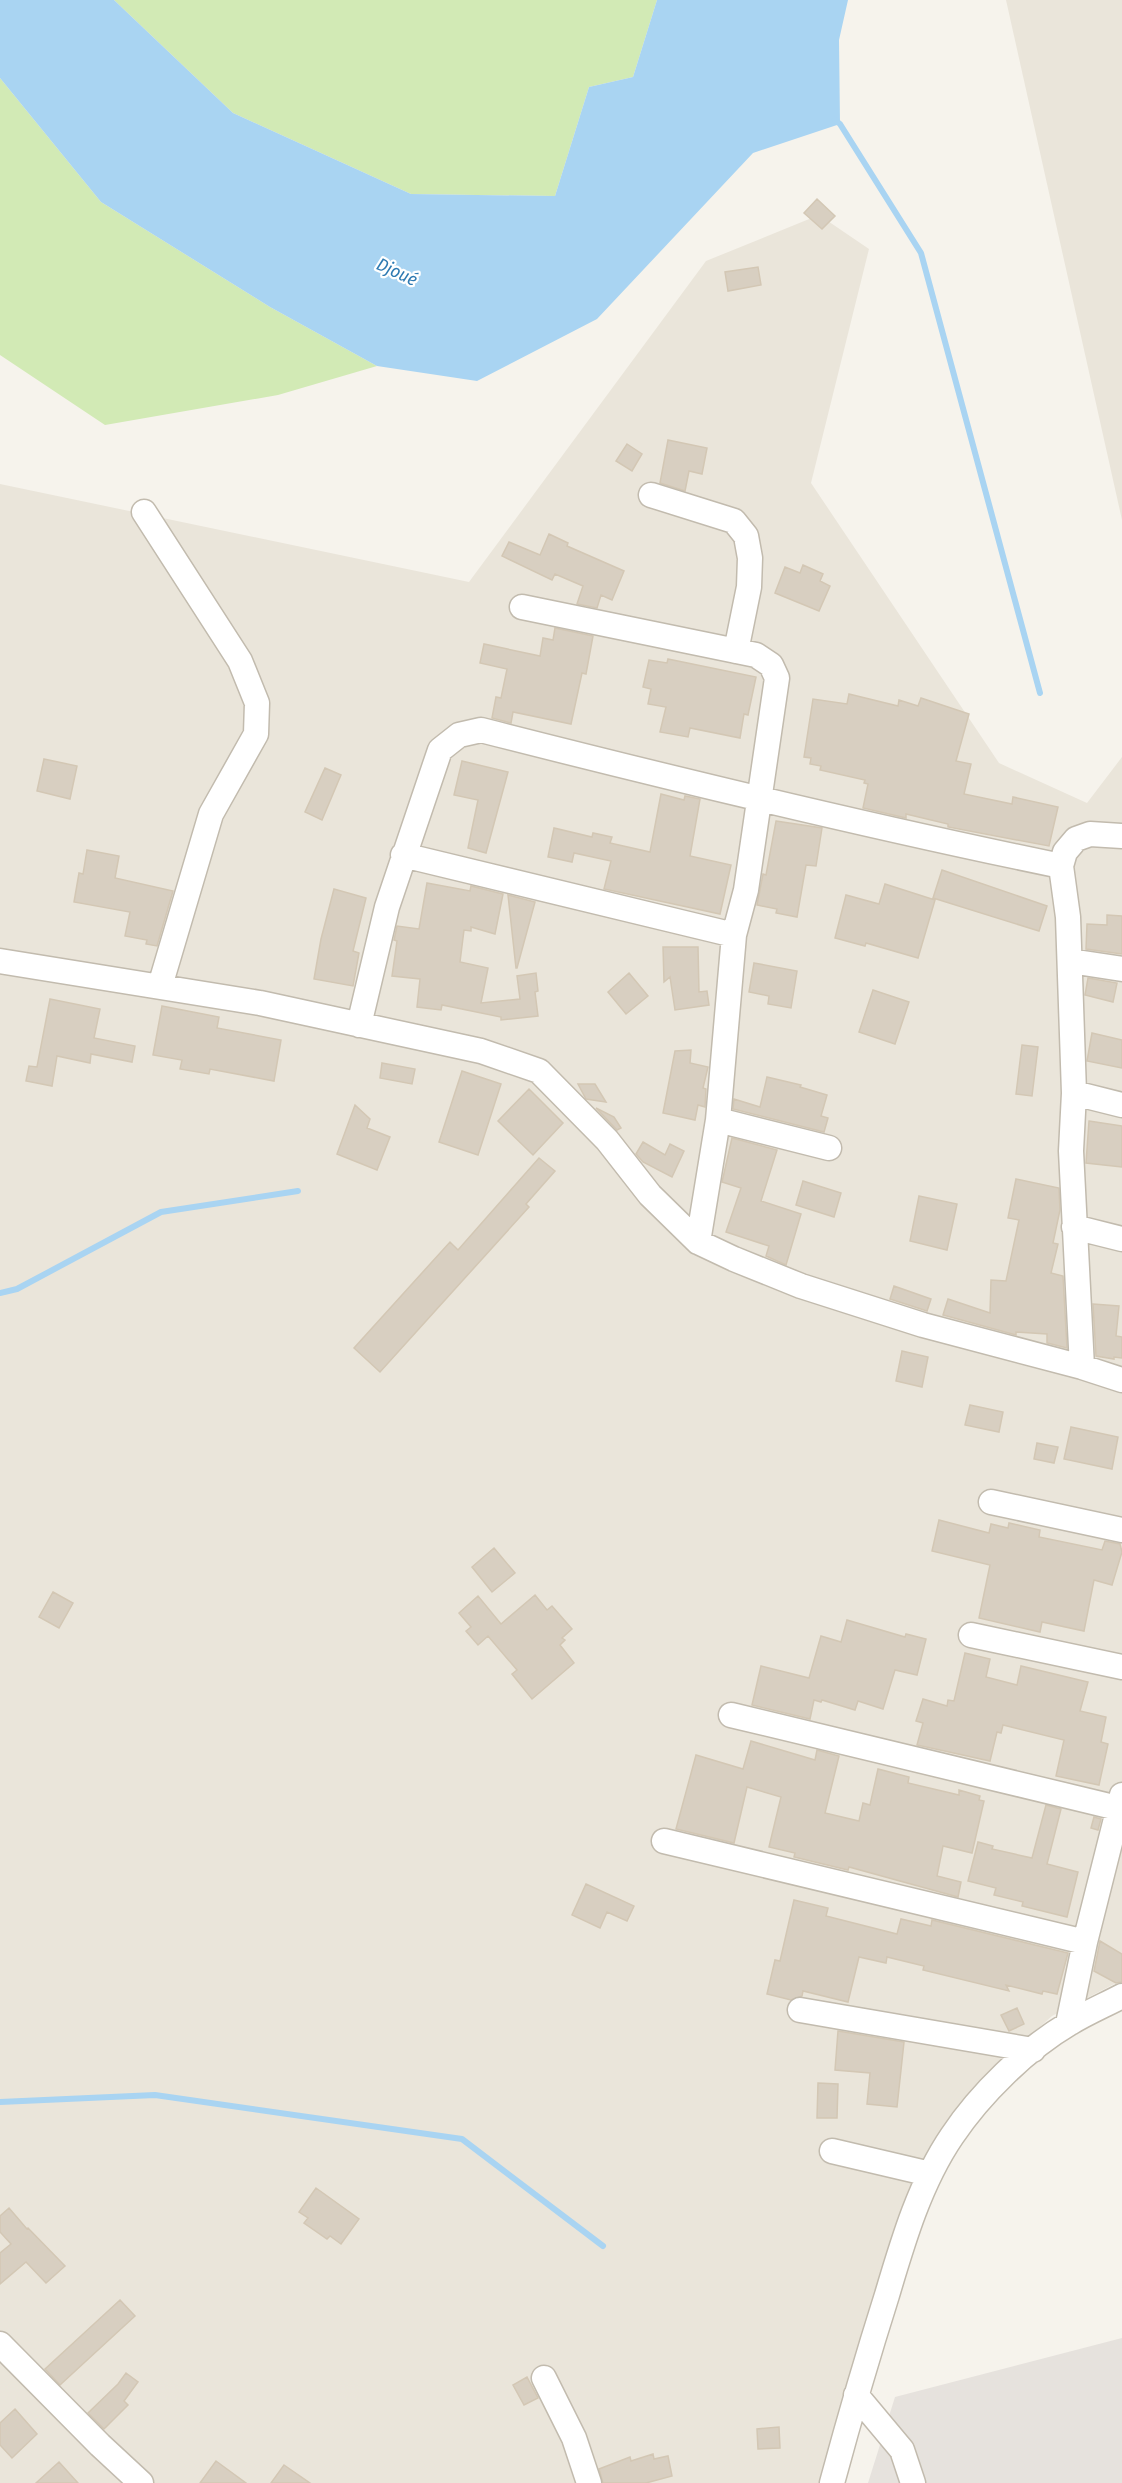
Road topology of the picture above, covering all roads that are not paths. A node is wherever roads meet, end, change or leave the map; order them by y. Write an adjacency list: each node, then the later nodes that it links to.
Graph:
1 (651, 495): 4 (street)
2 (144, 512): 13 (street)
3 (522, 607): 4 (street)
4 (736, 651): 5 (street)
5 (761, 798): 7 (street); 8 (street); 9 (street)
6 (1122, 836): 8 (street)
7 (404, 855): 9 (street); 14 (street)
8 (1061, 866): 11 (street)
9 (734, 935): 17 (street)
10 (0, 961): 13 (street)
11 (1070, 961): 12 (street); 15 (street)
12 (1122, 969)
13 (160, 986): 14 (street)
14 (360, 1025): 21 (street)
15 (1074, 1094): 16 (street); 19 (street)
16 (1122, 1105)
17 (718, 1120): 18 (street); 21 (street)
18 (829, 1148)
19 (1074, 1227): 20 (street); 22 (street)
20 (1122, 1239)
21 (698, 1242): 22 (street)
22 (1082, 1367): 23 (street)
23 (1122, 1380)
24 (991, 1502): 25 (street)
25 (1122, 1530)
26 (971, 1635): 27 (street)
27 (1122, 1667)
28 (731, 1715): 29 (street)
29 (1121, 1804): 31 (street)
30 (664, 1841): 31 (street)
31 (1085, 1942): 34 (street)
32 (1122, 1996): 34 (street)
33 (800, 2010): 35 (street)
34 (1068, 2024): 35 (street)
35 (1033, 2050): 37 (street)
36 (832, 2151): 37 (street)
37 (930, 2174): 40 (street)
38 (0, 2344): 41 (street)
39 (544, 2378): 42 (street)
40 (856, 2395): 43 (street); 44 (street)
41 (141, 2483)
42 (589, 2483)
43 (832, 2483)
44 (913, 2483)

